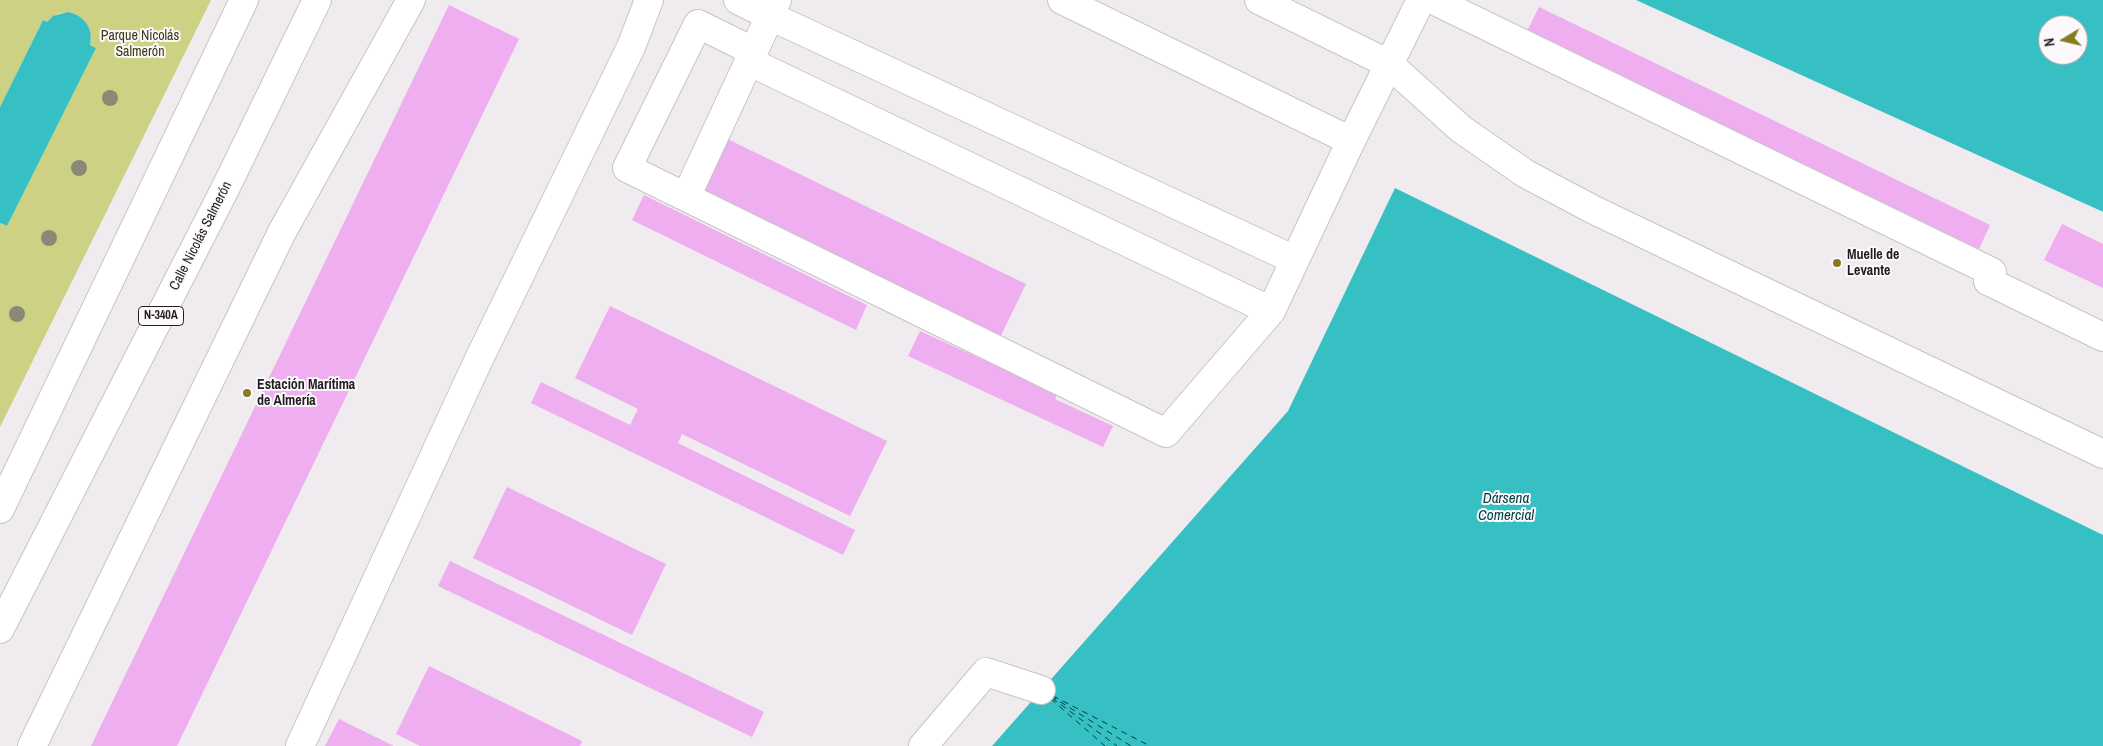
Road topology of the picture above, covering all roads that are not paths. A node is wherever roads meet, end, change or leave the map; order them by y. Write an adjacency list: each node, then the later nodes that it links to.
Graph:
1 (244, 0): 19 (main road)
2 (317, 0): 20 (main road, Calle Nicolás Salmerón / N-340A)
3 (411, 0): 22 (main road)
4 (649, 0): 23 (main road)
5 (738, 0): 10 (main road)
6 (1062, 0): 13 (main road)
7 (1259, 0): 12 (main road)
8 (1421, 0): 12 (main road)
9 (1433, 0): 17 (main road)
10 (774, 8): 11 (main road); 15 (main road)
11 (751, 56): 14 (main road); 14 (main road); 16 (main road)
12 (1389, 64): 13 (main road); 18 (main road)
13 (1352, 141): 15 (main road)
14 (686, 197): 16 (main road)
15 (1295, 260): 16 (main road)
16 (1271, 311)
17 (2103, 337)
18 (2103, 454)
19 (0, 509)
20 (0, 629)
21 (1041, 690): 24 (main road)
22 (32, 746)
23 (300, 746)
24 (922, 746)

